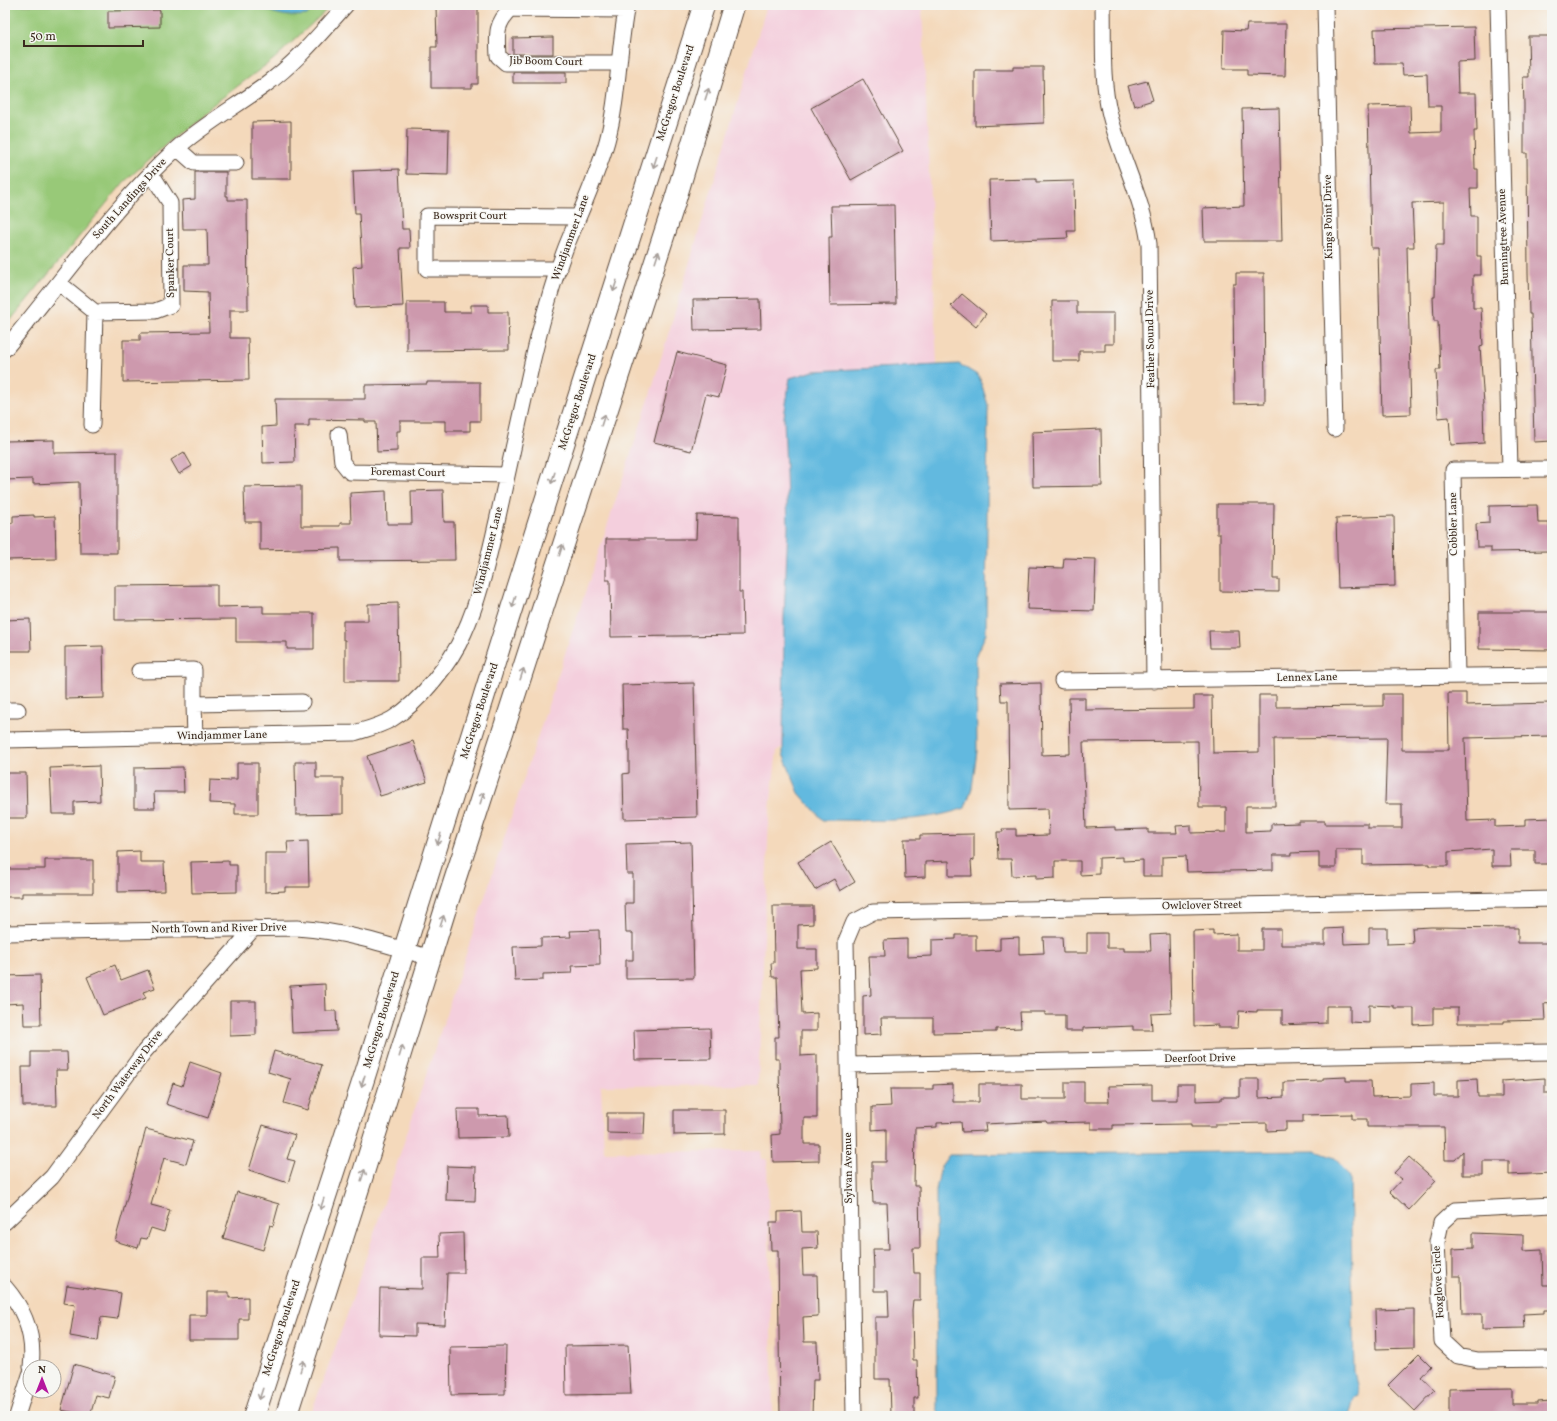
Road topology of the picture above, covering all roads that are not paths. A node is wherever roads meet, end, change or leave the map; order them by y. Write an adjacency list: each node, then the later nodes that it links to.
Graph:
1 (346, 5): 9 (street, South Landings Drive)
2 (704, 5): 36 (main road, McGregor Boulevard, one-way to 36)
3 (734, 5): 37 (main road, one-way to 3)
4 (1103, 5): 27 (street, Feather Sound Drive)
5 (1325, 5): 18 (street, Kings Point Drive)
6 (1498, 5): 21 (street, Burningtree Avenue)
7 (626, 7): 8 (street, Windjammer Lane); 8 (street, Jib Boom Court)
8 (619, 63): 12 (street, Windjammer Lane)
9 (177, 148): 10 (street); 11 (street, South Landings Drive)
10 (236, 163)
11 (151, 173): 14 (street, South Landings Drive); 15 (street, Spanker Court)
12 (578, 216): 13 (street, Windjammer Lane); 13 (street, Bowsprit Court)
13 (559, 269): 22 (street, Windjammer Lane)
14 (59, 283): 15 (street); 16 (street, South Landings Drive)
15 (96, 312): 17 (street)
16 (5, 349)
17 (92, 425)
18 (1335, 429)
19 (339, 434): 22 (street, Foremast Court)
20 (1552, 468): 21 (street, Cobbler Lane)
21 (1510, 469): 25 (street, Cobbler Lane)
22 (507, 475): 30 (street, Windjammer Lane)
23 (139, 671): 29 (street)
24 (1552, 675): 25 (street, Lennex Lane)
25 (1457, 676): 27 (street, Lennex Lane)
26 (1062, 681): 27 (street, Lennex Lane)
27 (1154, 681)
28 (302, 702): 29 (street)
29 (194, 704): 30 (street)
30 (195, 737): 31 (street, Windjammer Lane)
31 (5, 740)
32 (1552, 899): 33 (street, Owlclover Street)
33 (854, 922): 39 (street, Sylvan Avenue)
34 (254, 928): 35 (street, North Town and River Drive); 36 (street, North Town and River Drive); 41 (street, North Waterway Drive)
35 (5, 934)
36 (403, 950): 37 (street, North Town and River Drive); 47 (main road, McGregor Boulevard, one-way to 47)
37 (430, 958): 48 (main road, one-way to 37)
38 (1552, 1052): 39 (street, Deerfoot Drive)
39 (848, 1065): 49 (street, Sylvan Avenue)
40 (1552, 1205): 43 (street, Foxglove Circle)
41 (5, 1222)
42 (5, 1287): 44 (street)
43 (1552, 1358)
44 (32, 1359)
45 (23, 1399): 46 (street)
46 (18, 1416)
47 (254, 1416)
48 (286, 1416)
49 (854, 1416)

